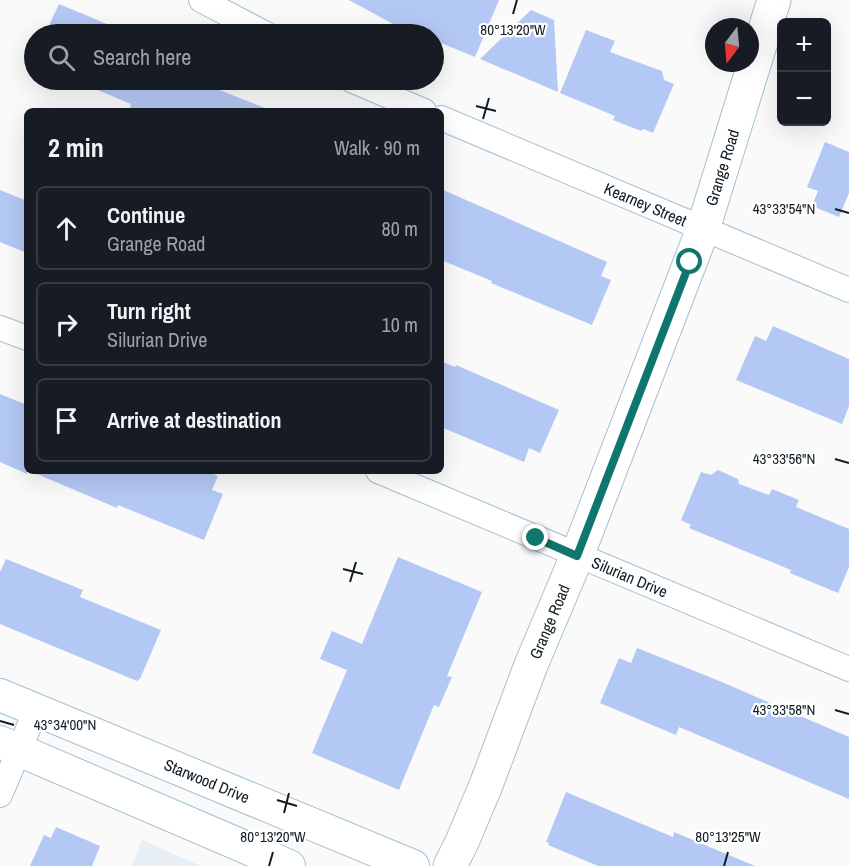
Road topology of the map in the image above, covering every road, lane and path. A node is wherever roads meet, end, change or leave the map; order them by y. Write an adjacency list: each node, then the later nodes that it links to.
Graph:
1 (201, 0): 3 (street)
2 (774, 0): 7 (main road, Grange Road)
3 (247, 24)
4 (375, 90): 5 (street)
5 (417, 108)
6 (444, 119): 7 (street, Kearney Street)
7 (703, 229): 8 (street, Kearney Street); 12 (main road, Grange Road)
8 (849, 290)
9 (0, 328): 10 (street)
10 (24, 337)
11 (385, 474): 12 (street, Silurian Drive)
12 (577, 556): 13 (street, Silurian Drive); 20 (main road, Grange Road)
13 (849, 669)
14 (0, 695): 15 (street, Starwood Drive)
15 (36, 710): 16 (street); 19 (street, Starwood Drive)
16 (9, 746): 17 (street); 18 (street)
17 (0, 795)
18 (289, 866)
19 (413, 866)
20 (450, 866)

